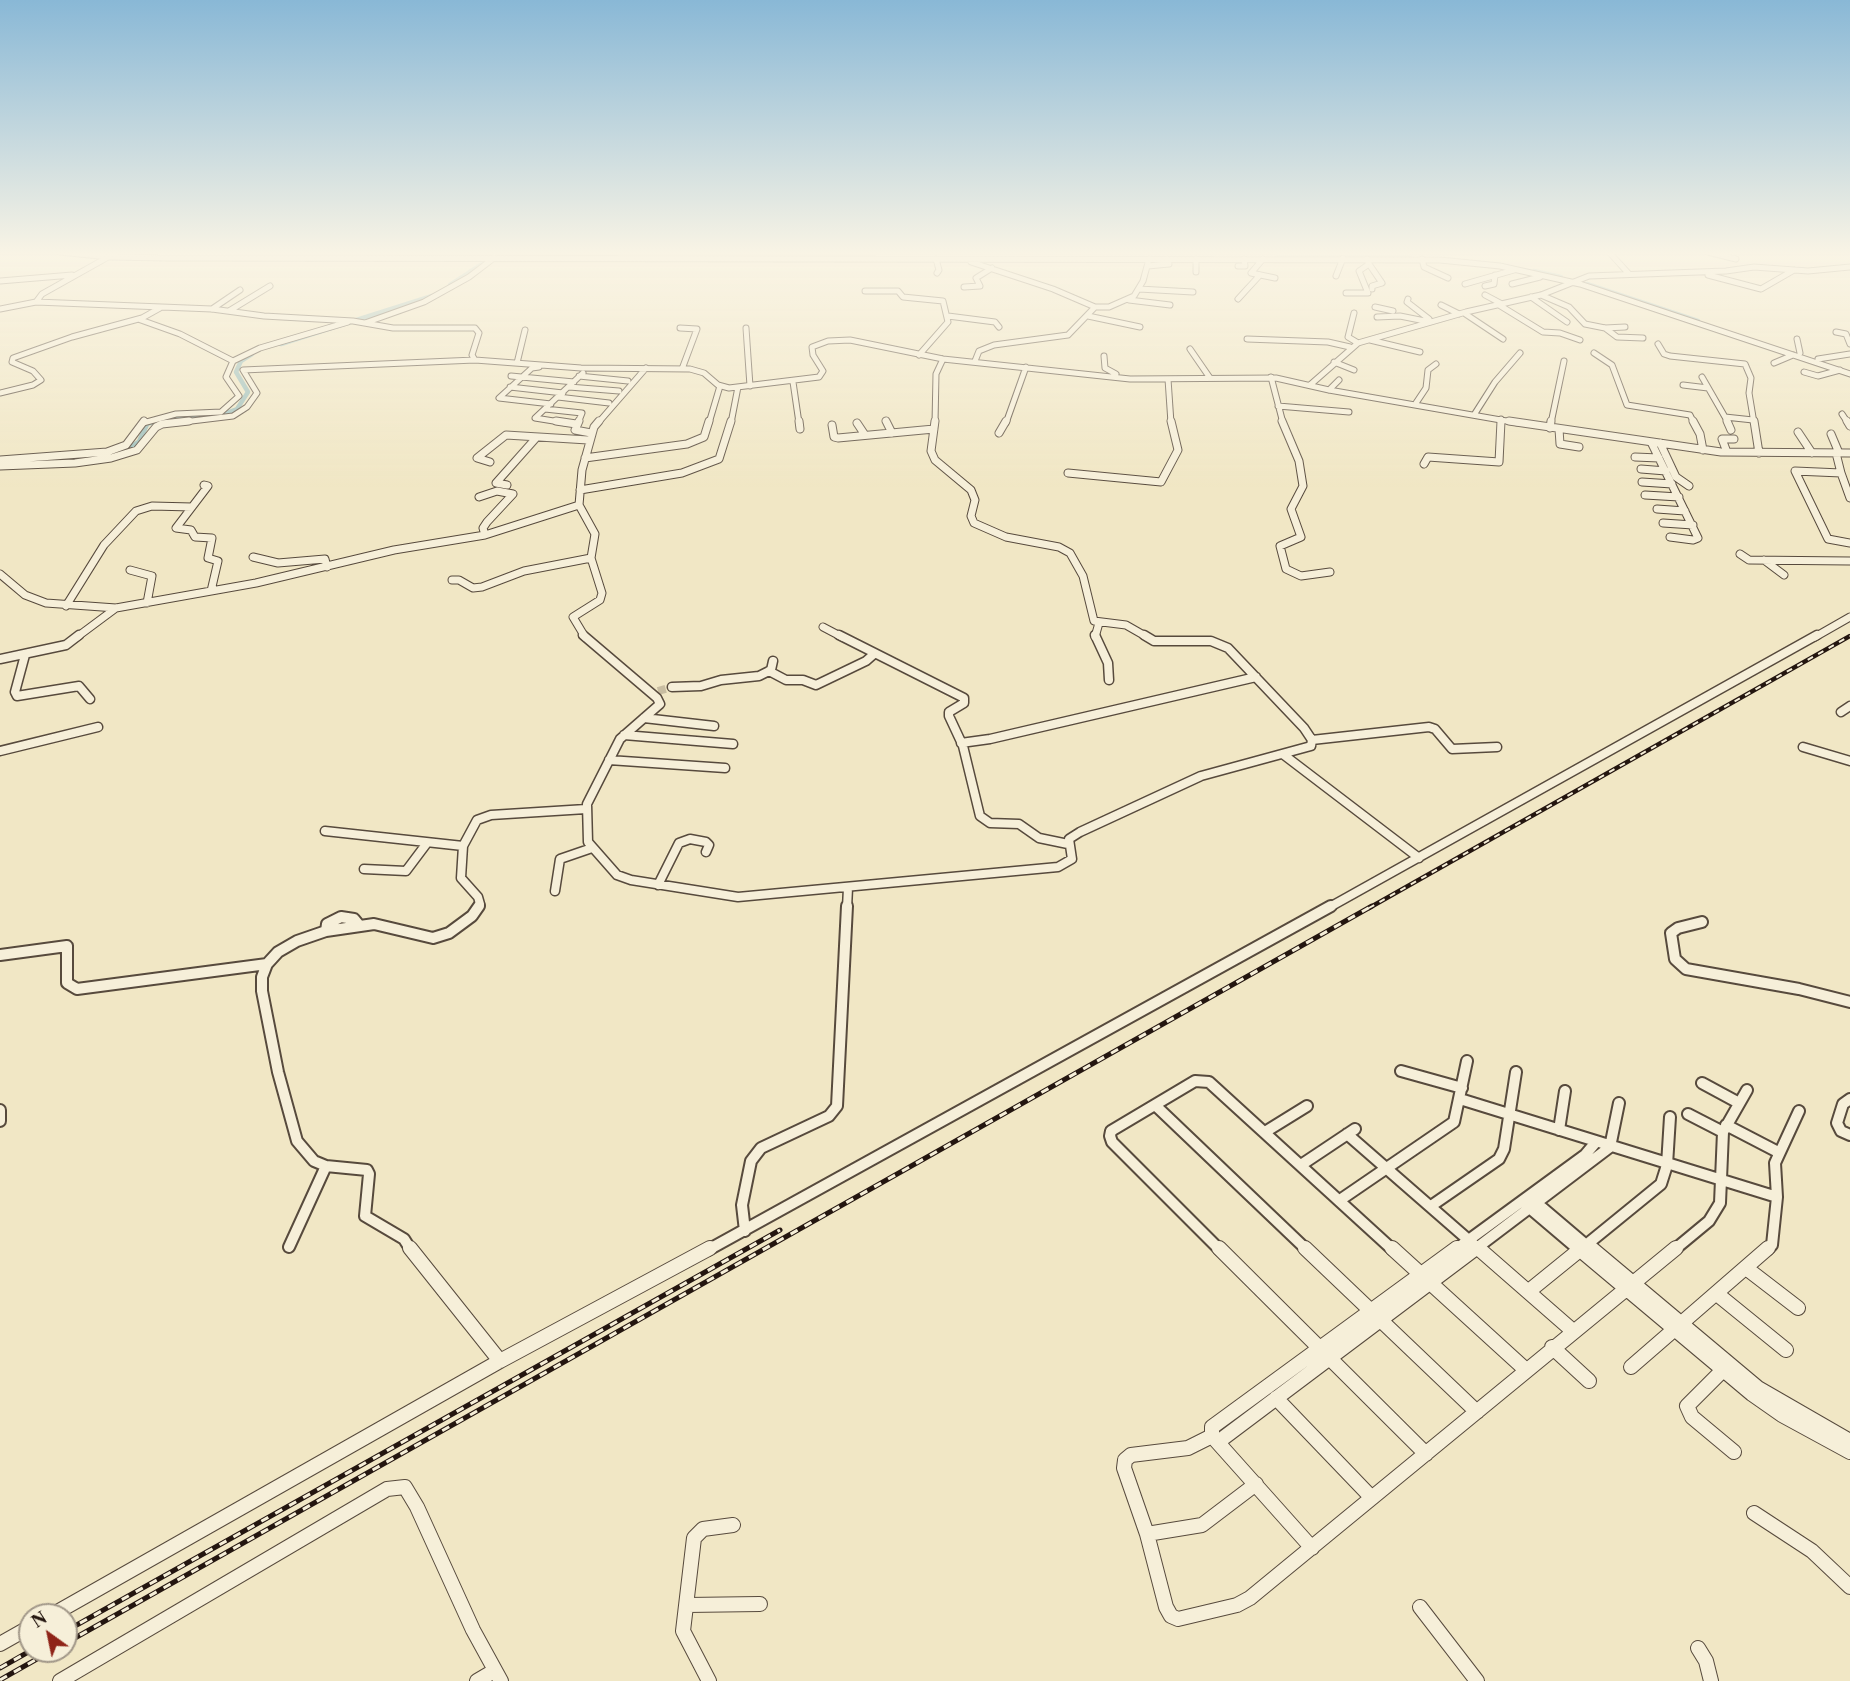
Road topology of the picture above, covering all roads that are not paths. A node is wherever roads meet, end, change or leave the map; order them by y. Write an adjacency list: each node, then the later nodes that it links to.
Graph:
1 (96, 330): 79 (street)
2 (172, 330): 42 (street)
3 (321, 330): 42 (street)
4 (477, 330): 41 (street)
5 (525, 330): 46 (street)
6 (696, 330): 51 (street)
7 (746, 330): 73 (street)
8 (942, 330): 35 (street)
9 (1073, 330): 43 (street)
10 (1350, 330): 25 (street)
11 (1398, 330): 17 (street)
12 (1489, 330): 22 (street)
13 (1541, 330): 24 (street)
14 (1608, 330): 19 (street)
15 (1725, 330): 33 (street)
16 (1836, 332): 27 (street)
17 (1385, 334): 18 (street); 21 (street)
18 (1400, 338)
19 (1643, 338)
20 (1247, 339): 28 (street)
21 (1367, 339): 25 (street); 30 (street)
22 (1503, 339)
23 (1797, 339): 33 (street)
24 (1580, 340)
25 (1358, 343): 28 (street)
26 (1658, 344): 91 (street)
27 (1850, 344)
28 (1350, 347): 45 (street)
29 (1190, 349): 64 (street)
30 (1420, 352)
31 (1520, 353): 87 (street)
32 (1593, 353): 114 (street)
33 (1797, 354): 39 (street); 47 (street); 55 (street)
34 (1850, 354): 36 (street)
35 (919, 355): 38 (street); 68 (street)
36 (1839, 355): 39 (street); 40 (street)
37 (1104, 356): 63 (street)
38 (943, 359): 43 (street); 99 (street)
39 (1818, 359): 52 (street)
40 (1850, 359)
41 (475, 360): 46 (street); 53 (street)
42 (233, 361): 53 (street)
43 (975, 361): 49 (street)
44 (1563, 361): 97 (street)
45 (1334, 362): 54 (street); 70 (street)
46 (517, 363): 56 (street)
47 (1774, 363)
48 (1436, 364): 82 (street)
49 (1026, 367): 63 (street); 105 (street)
50 (646, 368): 51 (street); 56 (street); 108 (street)
51 (682, 369): 72 (street)
52 (1850, 369)
53 (237, 370): 123 (street); 126 (street)
54 (1354, 370)
55 (1840, 370): 57 (street); 58 (street)
56 (585, 371): 60 (street); 67 (street); 69 (street)
57 (1804, 372)
58 (1850, 374)
59 (511, 376): 60 (street)
60 (522, 377): 69 (street); 74 (street)
61 (1271, 377): 64 (street); 70 (street); 84 (street)
62 (1702, 377): 76 (street)
63 (1123, 378): 65 (street)
64 (1210, 378): 65 (street)
65 (1168, 379): 130 (street)
66 (1339, 380): 77 (street)
67 (628, 381)
68 (793, 382): 73 (street); 98 (street)
69 (571, 384): 78 (street); 80 (street)
70 (1310, 385): 77 (street)
71 (1683, 385): 76 (street)
72 (720, 386): 75 (street); 121 (street)
73 (750, 386): 75 (street)
74 (510, 387): 80 (street); 83 (street)
75 (738, 387): 136 (street)
76 (1708, 388): 88 (street)
77 (1329, 390): 82 (street)
78 (619, 391)
79 (0, 393)
80 (560, 395): 81 (street); 83 (street)
81 (609, 403)
82 (1416, 403): 87 (street)
83 (548, 406): 94 (street); 94 (street)
84 (1278, 406): 85 (street); 157 (street)
85 (1349, 412)
86 (1842, 414): 96 (street)
87 (1474, 415): 89 (street)
88 (1725, 417): 91 (street); 101 (street)
89 (1501, 419): 97 (street); 125 (street)
90 (915, 420): 102 (street)
91 (1753, 420): 116 (street)
92 (886, 421): 104 (street)
93 (857, 423): 107 (street)
94 (576, 424): 108 (street)
95 (832, 425): 107 (street)
96 (1850, 426)
97 (1550, 428): 100 (street)
98 (800, 429)
99 (934, 429): 102 (street); 166 (street)
100 (1559, 429): 111 (street); 113 (street)
101 (1731, 430)
102 (920, 431): 104 (street)
103 (1798, 432): 117 (street)
104 (892, 433): 107 (street)
105 (999, 433)
106 (1832, 434): 118 (street)
107 (865, 435)
108 (590, 437): 109 (street); 121 (street)
109 (536, 438): 124 (street); 134 (street)
110 (1734, 438): 115 (street)
111 (1655, 443): 112 (street); 114 (street); 122 (street); 135 (street)
112 (1633, 444)
113 (1579, 447)
114 (1703, 450): 115 (street)
115 (1727, 452): 116 (street)
116 (1759, 453): 117 (street)
117 (1812, 453): 118 (street)
118 (1837, 453): 119 (street); 129 (street)
119 (1850, 453)
120 (1635, 457): 122 (street)
121 (585, 458): 136 (street)
122 (1659, 458): 128 (street)
123 (0, 460)
124 (490, 462)
125 (1424, 464)
126 (0, 466)
127 (1641, 469): 128 (street)
128 (1666, 471): 132 (street)
129 (1841, 472): 140 (street); 149 (street)
130 (1068, 473)
131 (1642, 482): 132 (street)
132 (1672, 484): 139 (street)
133 (204, 485): 142 (street)
134 (507, 485)
135 (1689, 486)
136 (580, 490): 141 (street)
137 (1645, 495): 139 (street)
138 (479, 497): 147 (street)
139 (1678, 497): 144 (street)
140 (1850, 498)
141 (579, 505): 147 (street); 152 (street)
142 (192, 507): 161 (street); 163 (street)
143 (1657, 509): 144 (street)
144 (1686, 511): 146 (street)
145 (1663, 523): 146 (street)
146 (1693, 525): 148 (street)
147 (485, 535): 155 (street)
148 (1670, 537)
149 (1850, 543)
150 (1740, 554): 153 (street)
151 (253, 557): 155 (street)
152 (591, 558): 160 (street); 179 (street)
153 (1764, 560): 154 (street); 159 (street)
154 (1850, 561)
155 (327, 567): 161 (street)
156 (130, 570): 162 (street)
157 (1330, 572)
158 (0, 574): 163 (street)
159 (1784, 575)
160 (452, 580)
161 (211, 591): 162 (street)
162 (147, 603): 164 (street)
163 (66, 606): 164 (street)
164 (116, 608): 169 (street)
165 (1850, 617): 200 (street)
166 (1099, 623): 173 (street); 174 (street)
167 (823, 627): 168 (street)
168 (874, 654): 172 (street); 184 (street)
169 (26, 655): 170 (street); 176 (street)
170 (0, 659)
171 (773, 661): 172 (street)
172 (769, 672): 175 (street)
173 (1256, 677): 183 (street); 184 (street)
174 (1109, 680)
175 (672, 687)
176 (90, 699)
177 (1850, 706): 178 (street)
178 (1841, 712)
179 (644, 718): 180 (street); 182 (street)
180 (714, 726)
181 (98, 727): 188 (street)
182 (624, 735): 185 (street); 190 (street)
183 (1312, 740): 186 (street); 189 (street)
184 (961, 743): 196 (street)
185 (733, 744)
186 (1497, 747)
187 (1803, 747): 191 (street)
188 (0, 751)
189 (1284, 755): 196 (street); 200 (street)
190 (609, 760): 192 (street); 193 (street)
191 (1850, 761)
192 (725, 768)
193 (585, 809): 197 (street); 198 (street)
194 (325, 831): 195 (street)
195 (427, 843): 197 (street); 201 (street)
196 (1068, 844): 203 (street)
197 (463, 846): 207 (street)
198 (592, 848): 202 (street); 204 (street)
199 (706, 852): 202 (street)
200 (1419, 858): 243 (street)
201 (364, 869)
202 (658, 885): 203 (street)
203 (848, 888): 243 (street)
204 (555, 891)
205 (1702, 922): 208 (street)
206 (0, 955): 207 (street)
207 (267, 964): 236 (street)
208 (1850, 1002)
209 (1467, 1060): 215 (street)
210 (1401, 1071): 215 (street)
211 (1516, 1072): 224 (street)
212 (1702, 1083): 218 (street)
213 (1747, 1090): 218 (street)
214 (1565, 1091): 228 (street)
215 (1461, 1094): 224 (street); 237 (street)
216 (1850, 1099): 230 (street)
217 (1618, 1103): 232 (street)
218 (1739, 1103): 227 (street)
219 (1155, 1105): 229 (street); 253 (street); 257 (street)
220 (1307, 1106): 229 (street)
221 (0, 1110): 226 (street)
222 (1799, 1111): 233 (street)
223 (1688, 1114): 227 (street)
224 (1510, 1115): 228 (street); 242 (street)
225 (1670, 1117): 235 (street)
226 (0, 1121)
227 (1725, 1129): 233 (street); 238 (street)
228 (1558, 1130): 231 (street)
229 (1264, 1132): 234 (street)
230 (1850, 1135)
231 (1596, 1142): 232 (street); 241 (street)
232 (1610, 1147): 235 (street); 241 (street)
233 (1778, 1152): 239 (street)
234 (1301, 1165): 237 (street); 240 (street)
235 (1666, 1165): 238 (street); 246 (street)
236 (326, 1166): 245 (street); 260 (street)
237 (1386, 1168): 240 (street); 242 (street)
238 (1720, 1180): 239 (street); 249 (street)
239 (1777, 1197): 247 (street)
240 (1340, 1200): 248 (street)
241 (1529, 1202): 244 (street); 246 (street)
242 (1431, 1206): 244 (street)
243 (745, 1231): 260 (street)
244 (1473, 1242): 248 (street); 250 (street)
245 (289, 1247)
246 (1582, 1247): 249 (street); 250 (street)
247 (1746, 1268): 251 (street); 252 (street)
248 (1425, 1278): 253 (street); 262 (street)
249 (1628, 1285): 254 (street); 255 (street)
250 (1528, 1291): 255 (street)
251 (1717, 1294): 254 (street); 258 (street)
252 (1798, 1308)
253 (1374, 1315): 257 (street); 259 (street); 266 (street)
254 (1678, 1327): 261 (street); 263 (street); 268 (street)
255 (1573, 1331): 256 (street)
256 (1552, 1347): 262 (street); 264 (street)
257 (1318, 1349): 259 (street); 267 (street)
258 (1786, 1350)
259 (1328, 1358): 265 (street); 271 (street)
260 (500, 1361): 279 (street)
261 (1631, 1367)
262 (1526, 1370): 266 (street)
263 (1723, 1370): 269 (street); 270 (street)
264 (1589, 1381)
265 (1276, 1398): 267 (street); 273 (street)
266 (1477, 1412): 271 (street)
267 (1215, 1439): 272 (street); 276 (street)
268 (1850, 1441)
269 (1734, 1452)
270 (1850, 1452)
271 (1425, 1454): 273 (street)
272 (1256, 1484): 276 (street); 277 (street)
273 (1372, 1498): 277 (street)
274 (1754, 1513): 278 (street)
275 (733, 1525): 281 (street)
276 (1146, 1534): 277 (street)
277 (1312, 1548)
278 (1850, 1587)
279 (73, 1603)
280 (760, 1604): 281 (street)
281 (687, 1605): 289 (street)
282 (1420, 1607): 290 (street)
283 (18, 1634): 284 (street)
284 (0, 1644)
285 (1698, 1648): 291 (street)
286 (498, 1676): 287 (street); 288 (street)
287 (60, 1681)
288 (477, 1681)
289 (709, 1681)
290 (1476, 1681)
291 (1711, 1681)

